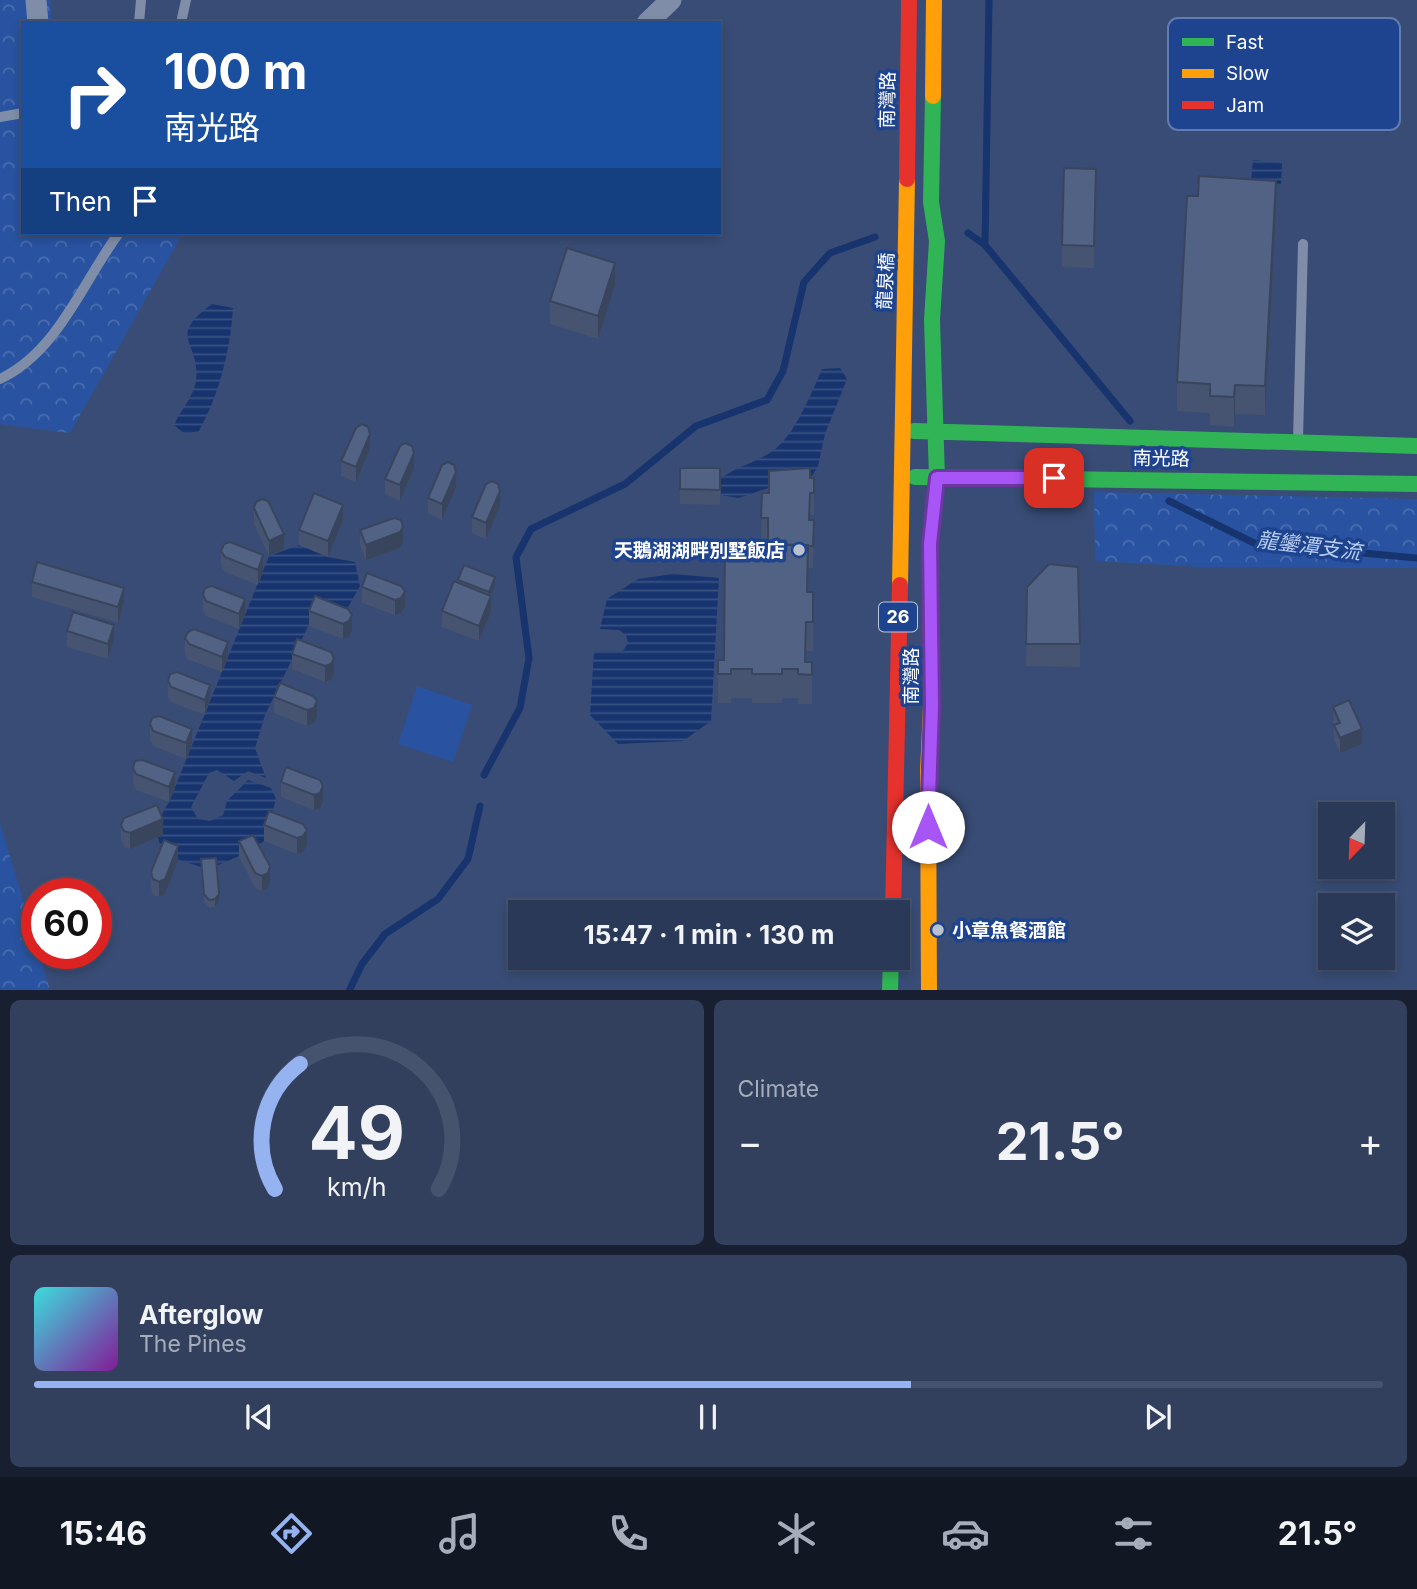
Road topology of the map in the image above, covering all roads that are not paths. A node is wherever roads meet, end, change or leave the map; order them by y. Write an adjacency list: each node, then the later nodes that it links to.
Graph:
1 (36, 0): 7 (street)
2 (141, 0): 8 (lane)
3 (186, 0): 9 (lane)
4 (671, 0): 10 (street)
5 (909, 0): 14 (main road, 南灣路 / 26)
6 (934, 0): 19 (main road, 南灣路 / 26)
7 (38, 21)
8 (139, 21)
9 (181, 21)
10 (649, 21)
11 (21, 113): 12 (lane)
12 (0, 117)
13 (118, 235): 17 (lane)
14 (908, 242): 16 (main road, 龍泉橋 / 26)
15 (1303, 244): 20 (lane)
16 (904, 323): 18 (main road, 南灣路 / 26)
17 (0, 379)
18 (905, 431): 19 (main road, 南光路); 22 (main road, 南灣路 / 26)
19 (935, 431): 20 (main road, 南光路); 23 (main road, 南灣路 / 26)
20 (1297, 443): 21 (main road, 南光路)
21 (1417, 446)
22 (904, 477): 23 (main road, 南光路); 25 (main road, 南灣路 / 26)
23 (937, 478): 24 (main road, 南光路); 28 (main road, 南灣路 / 26)
24 (1417, 484)
25 (892, 900)
26 (891, 970): 27 (main road)
27 (890, 990)
28 (929, 990)

